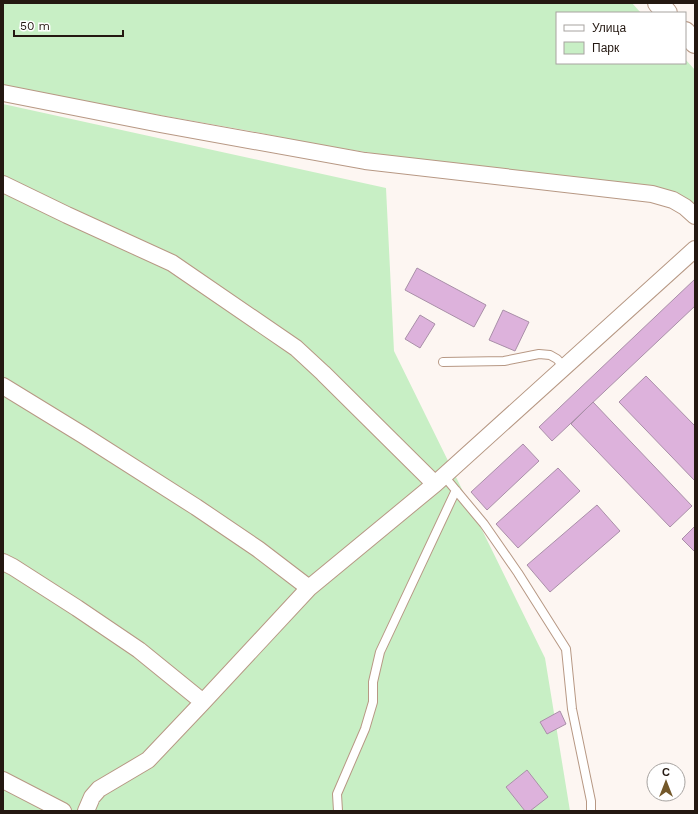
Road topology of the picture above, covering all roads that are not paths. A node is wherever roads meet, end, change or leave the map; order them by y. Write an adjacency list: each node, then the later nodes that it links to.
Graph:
1 (658, 3): 2 (street)
2 (666, 12)
3 (686, 33): 4 (street)
4 (695, 43)
5 (3, 93): 7 (street)
6 (3, 184): 12 (street)
7 (695, 216)
8 (695, 249): 10 (street)
9 (443, 362): 10 (lane)
10 (564, 367): 12 (street)
11 (3, 386): 15 (street)
12 (440, 480): 13 (lane); 15 (street)
13 (456, 490): 20 (lane); 21 (lane)
14 (3, 562): 16 (street)
15 (310, 588): 16 (street)
16 (203, 702): 19 (street)
17 (3, 780): 18 (street)
18 (63, 811)
19 (86, 811)
20 (338, 811)
21 (591, 811)

